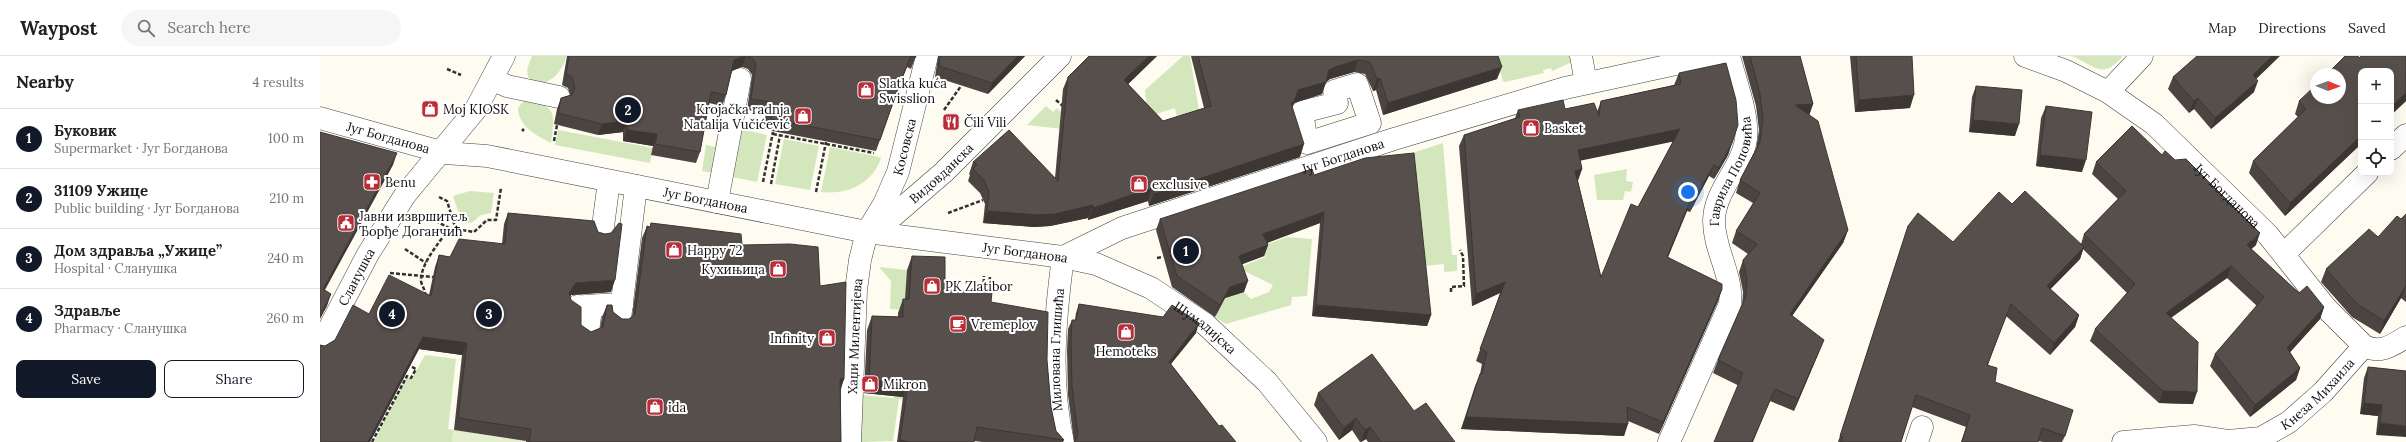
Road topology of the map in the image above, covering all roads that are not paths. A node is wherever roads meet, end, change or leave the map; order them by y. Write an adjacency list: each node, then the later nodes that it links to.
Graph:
1 (504, 56): 9 (street, Сланушка)
2 (927, 56): 24 (street, Косовска)
3 (1060, 56): 24 (street, Видовданска)
4 (1581, 56): 11 (street)
5 (1713, 56): 11 (street, Југ Богданова)
6 (1729, 56): 35 (street, Гаврила Поповића)
7 (2025, 56): 12 (street, Југ Богданова)
8 (2142, 56): 12 (street)
9 (492, 79): 13 (street); 18 (street, Сланушка)
10 (740, 79): 23 (street)
11 (1586, 82): 19 (street, Југ Богданова)
12 (2108, 92): 26 (street, Југ Богданова)
13 (559, 97)
14 (1339, 113): 19 (street)
15 (320, 118): 18 (street, Југ Богданова)
16 (2406, 135): 17 (street)
17 (2394, 146)
18 (439, 152): 21 (street, Југ Богданова); 30 (street, Сланушка)
19 (1326, 161): 27 (street, Југ Богданова)
20 (2364, 176): 26 (street)
21 (609, 181): 22 (street, Југ Богданова); 25 (street)
22 (636, 186): 23 (street, Југ Богданова); 28 (street)
23 (717, 202): 24 (street, Југ Богданова)
24 (867, 232): 27 (street, Југ Богданова); 32 (street, Хаџи Милентијева)
25 (602, 234)
26 (2284, 254): 31 (street, Југ Богданова)
27 (1063, 256): 33 (street, Милована Глишића); 34 (street, Шумадијска)
28 (585, 318)
29 (2406, 337): 31 (street)
30 (320, 346)
31 (2364, 346): 36 (street, Кнеза Михаила)
32 (850, 442)
33 (1063, 442)
34 (1316, 442)
35 (1669, 442)
36 (2123, 442)

